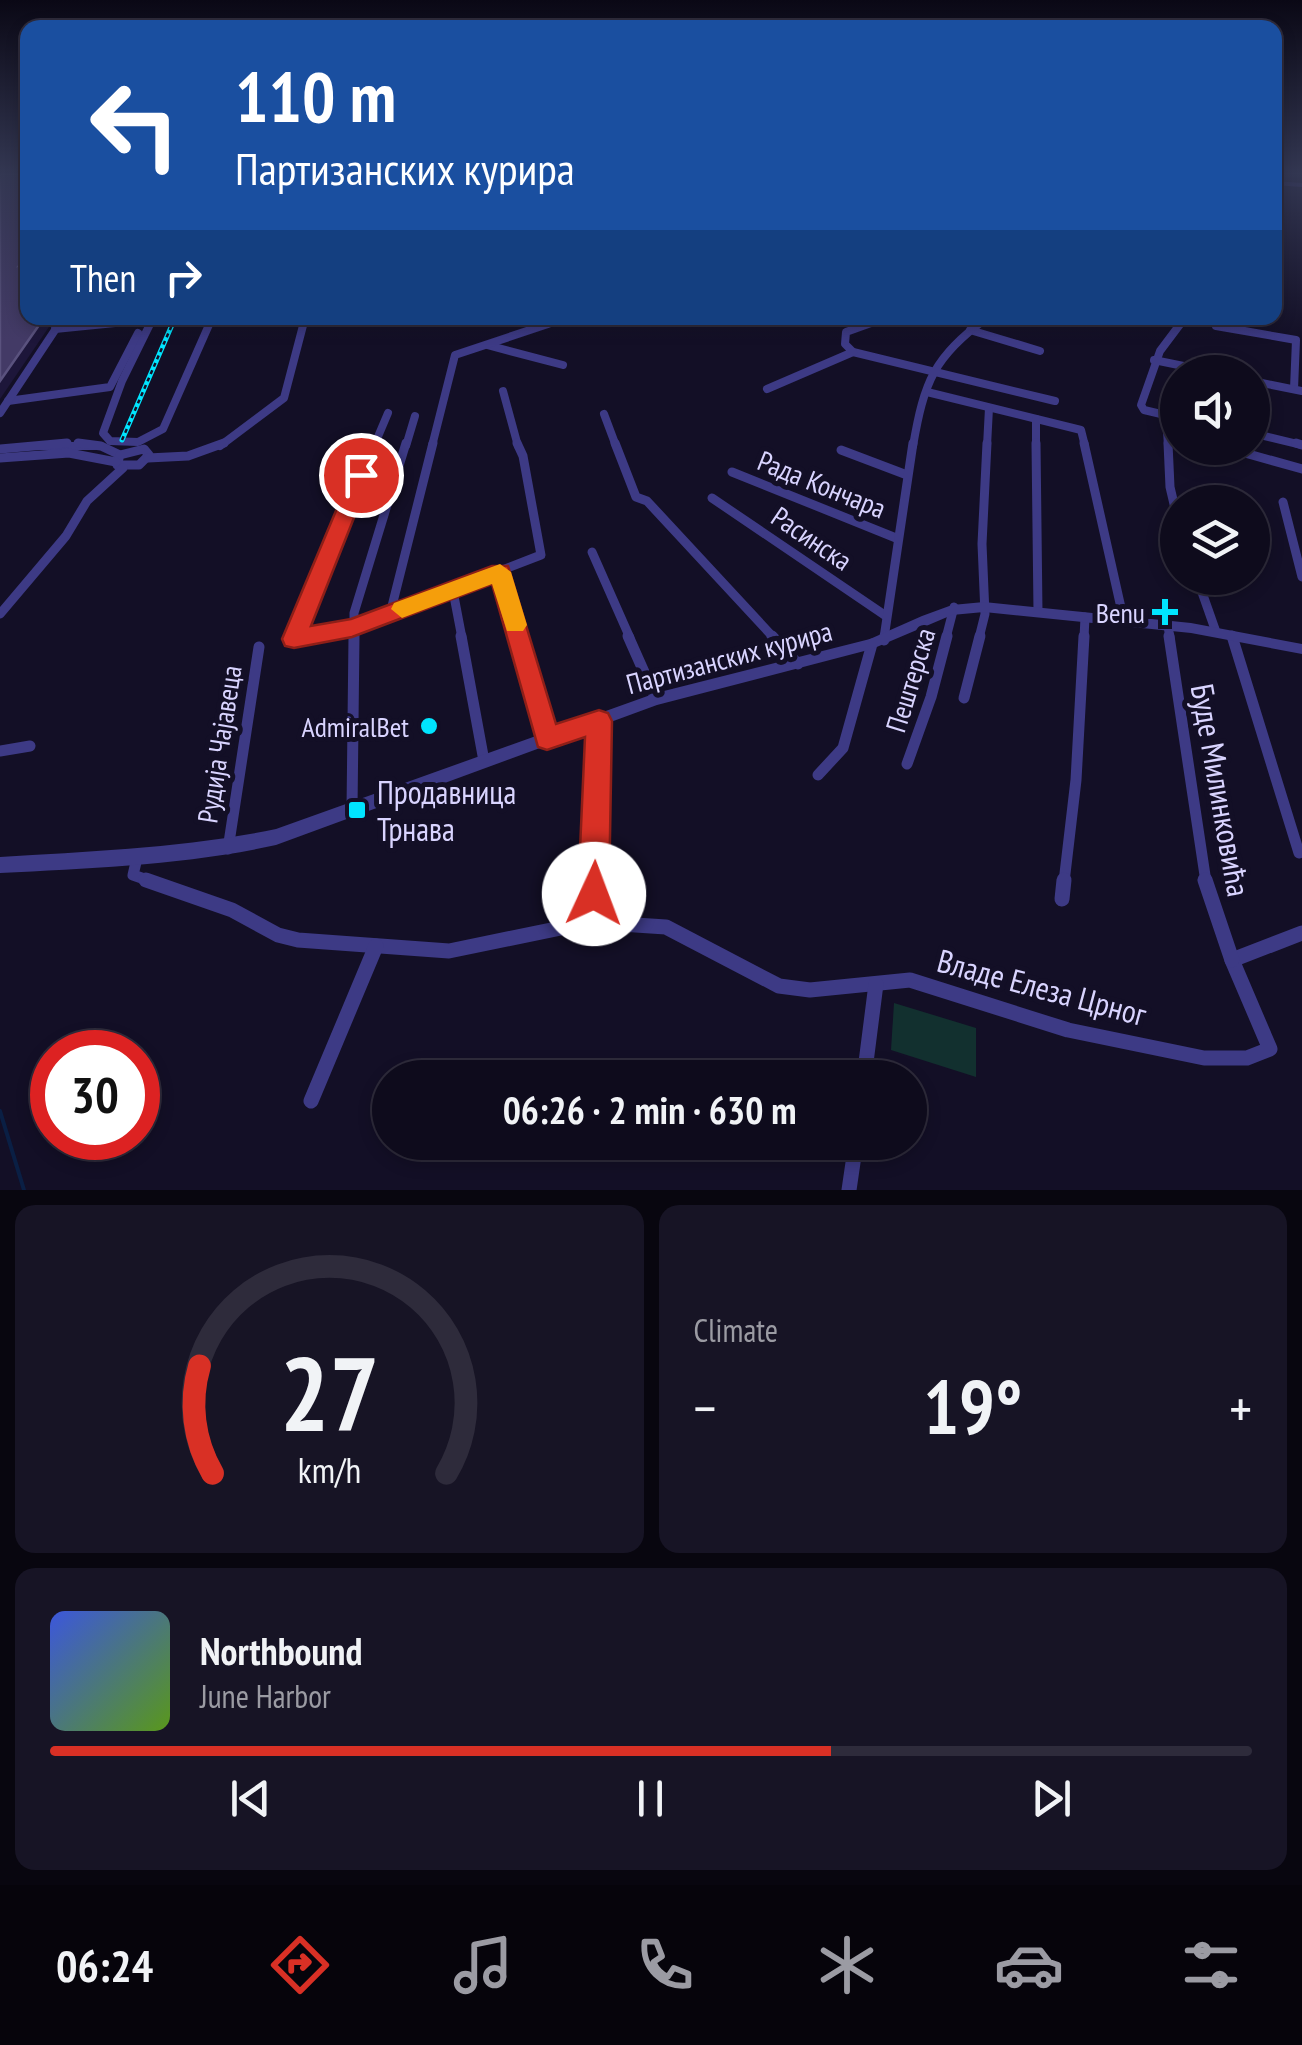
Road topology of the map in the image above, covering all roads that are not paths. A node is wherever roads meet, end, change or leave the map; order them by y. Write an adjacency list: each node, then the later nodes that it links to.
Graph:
1 (58, 325): 12 (street)
2 (89, 325): 12 (street)
3 (144, 325): 27 (street)
4 (145, 325): 5 (street)
5 (209, 325)
6 (303, 325): 40 (street)
7 (545, 325): 14 (street)
8 (866, 325): 16 (street)
9 (977, 325): 13 (street)
10 (1179, 325): 17 (street)
11 (1216, 326): 24 (street)
12 (55, 329): 27 (street)
13 (970, 330): 15 (street); 20 (street)
14 (487, 345): 19 (street); 58 (street)
15 (1040, 350)
16 (853, 352): 20 (street); 22 (street)
17 (1154, 360): 18 (street); 31 (street)
18 (1160, 361)
19 (563, 365)
20 (935, 372): 25 (street); 26 (street)
21 (1270, 384): 24 (street)
22 (768, 389)
23 (503, 390): 50 (street)
24 (1298, 390)
25 (927, 392): 28 (street); 45 (street)
26 (1055, 400)
27 (8, 401): 29 (street)
28 (989, 408): 34 (street); 54 (street)
29 (0, 413)
30 (388, 413): 63 (street)
31 (1160, 413)
32 (604, 414): 68 (street)
33 (415, 416): 63 (street)
34 (1036, 419): 56 (street); 61 (street)
35 (1270, 437): 36 (street)
36 (1302, 445)
37 (0, 448): 42 (street)
38 (841, 450): 45 (street)
39 (0, 458): 42 (street)
40 (148, 458): 42 (street); 42 (street)
41 (1270, 459): 43 (street)
42 (120, 462): 57 (street)
43 (1302, 468)
44 (732, 472): 48 (street, Рада Кончара)
45 (907, 475): 48 (street)
46 (712, 498): 59 (street, Расинска)
47 (1283, 502): 51 (street)
48 (896, 538): 59 (street)
49 (592, 552): 70 (street)
50 (500, 572): 52 (street); 72 (street)
51 (1302, 577)
52 (453, 591): 58 (street); 75 (street)
53 (1205, 595): 64 (street)
54 (984, 607): 55 (street, Партизанских курира); 56 (street, Партизанских курира); 69 (street)
55 (954, 608): 65 (street, Партизанских курира); 76 (street, Пештерска)
56 (1038, 612): 60 (street, Партизанских курира)
57 (0, 614)
58 (390, 614): 63 (street)
59 (886, 616): 65 (street)
60 (1084, 617): 61 (street, Партизанских курира); 83 (street)
61 (1124, 620): 62 (street, Партизанских курира)
62 (1168, 626): 64 (street, Партизанских курира); 87 (street, Буде Милинковића)
63 (352, 628): 78 (street)
64 (1224, 634): 67 (street, Партизанских курира); 80 (street)
65 (878, 642): 68 (street, Партизанских курира); 77 (street)
66 (259, 648): 79 (street, Рудија Чајавеца)
67 (1302, 649)
68 (798, 664): 70 (street, Партизанских курира)
69 (964, 698)
70 (656, 699): 71 (street, Партизанских курира)
71 (599, 721): 72 (street, Партизанских курира); 84 (street)
72 (547, 738): 75 (street, Партизанских курира)
73 (30, 746): 74 (street)
74 (0, 751)
75 (484, 761): 78 (street, Партизанских курира)
76 (907, 764)
77 (818, 776)
78 (352, 810): 79 (street, Партизанских курира)
79 (228, 849): 81 (street, Партизанских курира)
80 (1299, 853)
81 (138, 858): 82 (street, Партизанских курира); 86 (street, Владе Елеза Црног)
82 (0, 865)
83 (1062, 899)
84 (590, 922): 86 (street, Владе Елеза Црног); 88 (street, Владе Елеза Црног)
85 (1302, 932): 87 (street)
86 (376, 946): 90 (street)
87 (1232, 960): 88 (street, Владе Елеза Црног)
88 (876, 984): 89 (street)
89 (866, 1060)
90 (311, 1101)
91 (854, 1160): 92 (street)
92 (850, 1190)

